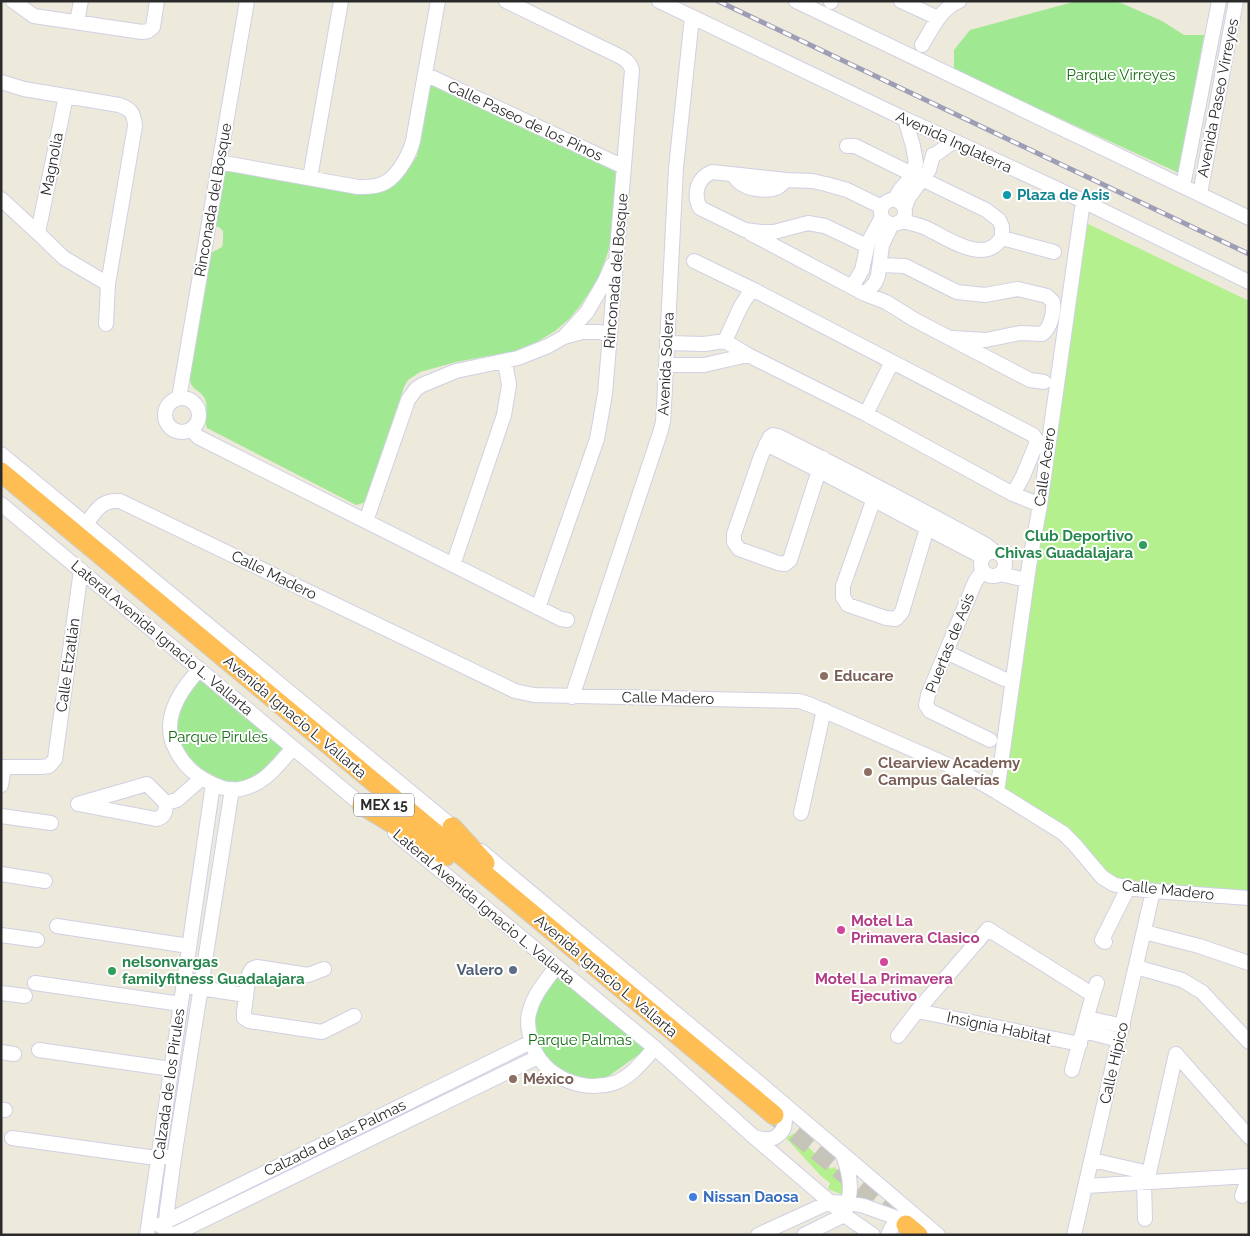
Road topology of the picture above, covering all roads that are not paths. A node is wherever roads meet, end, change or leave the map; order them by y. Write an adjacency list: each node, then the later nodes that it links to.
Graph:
1 (13, 1): 16 (street)
2 (80, 1): 16 (street)
3 (157, 1): 16 (street)
4 (247, 1): 28 (street, Rinconada del Bosque)
5 (341, 1): 31 (street)
6 (438, 1): 20 (street)
7 (506, 1): 29 (street, Rinconada del Bosque)
8 (658, 1): 14 (street, Avenida Inglaterra)
9 (796, 1): 32 (street)
10 (901, 1): 15 (street)
11 (1219, 1): 18 (street, Avenida Paseo Virreyes)
12 (1236, 1): 19 (street, Avenida Paseo Virreyes)
13 (954, 2): 15 (street)
14 (692, 17): 23 (street, Avenida Inglaterra); 59 (street, Avenida Solera)
15 (938, 18): 17 (street)
16 (77, 22)
17 (922, 45)
18 (1207, 63): 19 (street); 32 (street, Avenida Paseo Virreyes)
19 (1224, 66): 33 (street, Avenida Paseo Virreyes)
20 (425, 74): 29 (street, Calle Paseo de los Pinos); 31 (street)
21 (1, 82): 22 (street)
22 (66, 96): 40 (street, Magnolia); 49 (street)
23 (905, 120): 24 (street, Avenida Inglaterra); 26 (street)
24 (954, 141): 27 (street); 35 (street, Avenida Inglaterra)
25 (847, 146): 30 (street)
26 (914, 148): 27 (street); 30 (street)
27 (932, 155): 30 (street)
28 (219, 162): 31 (street); 66 (street, Rinconada del Bosque)
29 (624, 167): 44 (street, Rinconada del Bosque)
30 (917, 176): 36 (street); 41 (street)
31 (310, 178)
32 (1183, 186): 33 (street)
33 (1200, 194): 37 (street)
34 (1, 199): 40 (street)
35 (1083, 201): 48 (street, Avenida Inglaterra); 76 (street, Calle Acero)
36 (893, 213): 39 (street); 41 (street); 42 (street); 47 (street)
37 (1249, 218)
38 (791, 227): 39 (street); 42 (street); 43 (street)
39 (744, 230): 43 (street)
40 (38, 233): 49 (street)
41 (1002, 238): 45 (street)
42 (867, 246): 50 (street)
43 (783, 251): 50 (street)
44 (617, 252): 54 (street, Rinconada del Bosque); 55 (street)
45 (1054, 252)
46 (694, 261): 51 (street)
47 (880, 265): 52 (street); 56 (street)
48 (1249, 282)
49 (108, 284): 53 (street)
50 (852, 287): 52 (street)
51 (752, 289): 58 (street); 63 (street)
52 (866, 294): 57 (street)
53 (106, 324)
54 (610, 335): 55 (street); 86 (street, Rinconada del Bosque)
55 (564, 337): 62 (street)
56 (998, 337): 57 (street); 61 (street)
57 (950, 338): 61 (street)
58 (725, 341): 59 (street); 60 (street)
59 (668, 343): 64 (street, Avenida Solera)
60 (748, 355): 64 (street); 67 (street)
61 (994, 361): 65 (street)
62 (505, 362): 78 (street); 82 (street)
63 (892, 362): 67 (street); 74 (street)
64 (667, 365): 91 (street, Avenida Solera)
65 (1044, 382)
66 (179, 398): 68 (street); 68 (street)
67 (866, 414): 74 (street)
68 (191, 429): 78 (street)
69 (1, 454): 79 (street)
70 (820, 464): 70 (street); 73 (street)
71 (1, 472): 112 (highway, Avenida Ignacio L. Vallarta / MEX 15)
72 (1, 485): 106 (highway, Avenida Ignacio L. Vallarta / MEX 15)
73 (876, 493): 77 (street); 80 (street); 80 (street)
74 (1013, 494): 76 (street)
75 (1, 504): 84 (street, Lateral Avenida Ignacio L. Vallarta)
76 (1040, 505): 83 (street, Calle Acero)
77 (931, 515): 80 (street); 81 (street)
78 (366, 522): 82 (street)
79 (86, 524): 91 (street, Calle Madero); 105 (street)
80 (927, 529): 81 (street)
81 (993, 563): 83 (street); 85 (street); 88 (street, Puertas de Asis)
82 (453, 565): 86 (street)
83 (1029, 566): 85 (street, Calle Acero)
84 (81, 570): 89 (street, Lateral Avenida Ignacio L. Vallarta); 95 (street, Calle Etzatlán)
85 (1027, 580): 99 (street, Calle Acero)
86 (538, 608): 87 (street)
87 (567, 620)
88 (946, 652): 90 (street); 93 (street, Puertas de Asis)
89 (200, 670): 94 (street, Lateral Avenida Ignacio L. Vallarta); 96 (street)
90 (1004, 679)
91 (572, 697): 92 (street, Calle Madero)
92 (824, 710): 99 (street, Calle Madero); 102 (street)
93 (990, 740)
94 (294, 748): 98 (street); 101 (street, Lateral Avenida Ignacio L. Vallarta)
95 (3, 767): 97 (street)
96 (208, 781): 98 (street); 100 (street); 118 (street, Calzada de los Pirules)
97 (1, 785)
98 (232, 789): 125 (street, Calzada de los Pirules)
99 (997, 792): 109 (street, Calle Madero)
100 (166, 802): 100 (street)
101 (362, 805): 106 (highway); 120 (street, Lateral Avenida Ignacio L. Vallarta)
102 (801, 813)
103 (1, 816): 104 (street)
104 (51, 823)
105 (452, 827): 112 (highway); 143 (street, Avenida Ignacio L. Vallarta)
106 (446, 856): 143 (highway, Avenida Ignacio L. Vallarta / MEX 15)
107 (1, 874): 108 (street)
108 (46, 880)
109 (1128, 888): 110 (street, Calle Madero); 117 (street)
110 (1154, 891): 111 (street, Calle Madero); 114 (street, Calle Hípico)
111 (1249, 898)
112 (533, 916): 143 (highway, Avenida Ignacio L. Vallarta / MEX 15)
113 (57, 926): 118 (street)
114 (1144, 932): 119 (street); 121 (street, Calle Hípico)
115 (1, 935): 116 (street)
116 (37, 940)
117 (1105, 942)
118 (189, 946): 124 (street, Calzada de los Pirules)
119 (1249, 963)
120 (556, 967): 136 (street); 138 (street, Lateral Avenida Ignacio L. Vallarta)
121 (1136, 967): 133 (street, Calle Hípico); 134 (street)
122 (324, 968): 127 (street)
123 (35, 983): 129 (street)
124 (184, 985): 125 (street); 129 (street, Calzada de los Pirules)
125 (201, 988): 127 (street); 151 (street, Calzada de los Pirules)
126 (1, 993): 128 (street)
127 (246, 995): 131 (street)
128 (25, 996)
129 (181, 1004): 141 (street, Calzada de los Pirules)
130 (917, 1011): 132 (street, Insignia Habitat); 132 (street, Insignia Habitat); 135 (street, Insignia Habitat)
131 (354, 1016)
132 (1084, 1031): 133 (street); 142 (street, Insignia Habitat)
133 (1121, 1033): 152 (street, Calle Hípico)
134 (1244, 1034): 137 (street)
135 (898, 1036)
136 (531, 1042): 140 (street); 144 (street, Calzada de las Palmas)
137 (1249, 1042)
138 (654, 1048): 140 (street); 145 (street, Lateral Avenida Ignacio L. Vallarta)
139 (39, 1050): 141 (street)
140 (538, 1057): 148 (street, Calzada de las Palmas)
141 (171, 1069): 150 (street, Calzada de los Pirules)
142 (1072, 1070)
143 (774, 1113): 145 (street); 149 (street, Avenida Ignacio L. Vallarta)
144 (343, 1135): 148 (street); 160 (street, Calzada de las Palmas)
145 (754, 1137): 157 (street, Lateral Avenida Ignacio L. Vallarta)
146 (1249, 1137): 154 (street)
147 (12, 1138): 150 (street)
148 (350, 1149): 163 (street, Calzada de las Palmas)
149 (842, 1154): 158 (street); 161 (street, Avenida Ignacio L. Vallarta)
150 (158, 1157): 151 (street); 162 (street, Calzada de los Pirules)
151 (174, 1158): 160 (street, Calzada de los Pirules)
152 (1092, 1160): 154 (street); 155 (street, Calle Hípico)
153 (1249, 1176): 154 (street); 156 (street)
154 (1146, 1178): 155 (street); 159 (street)
155 (1086, 1186): 167 (street, Calle Hípico)
156 (1242, 1196)
157 (830, 1202): 158 (street, Lateral Avenida Ignacio L. Vallarta); 164 (street)
158 (846, 1209): 161 (street); 165 (street); 166 (street, Lateral Avenida Ignacio L. Vallarta)
159 (1145, 1219)
160 (165, 1228): 162 (street, Calzada de las Palmas)
161 (911, 1231)
162 (144, 1233)
163 (174, 1235)
164 (758, 1235)
165 (804, 1235)
166 (873, 1235)
167 (1074, 1235)

